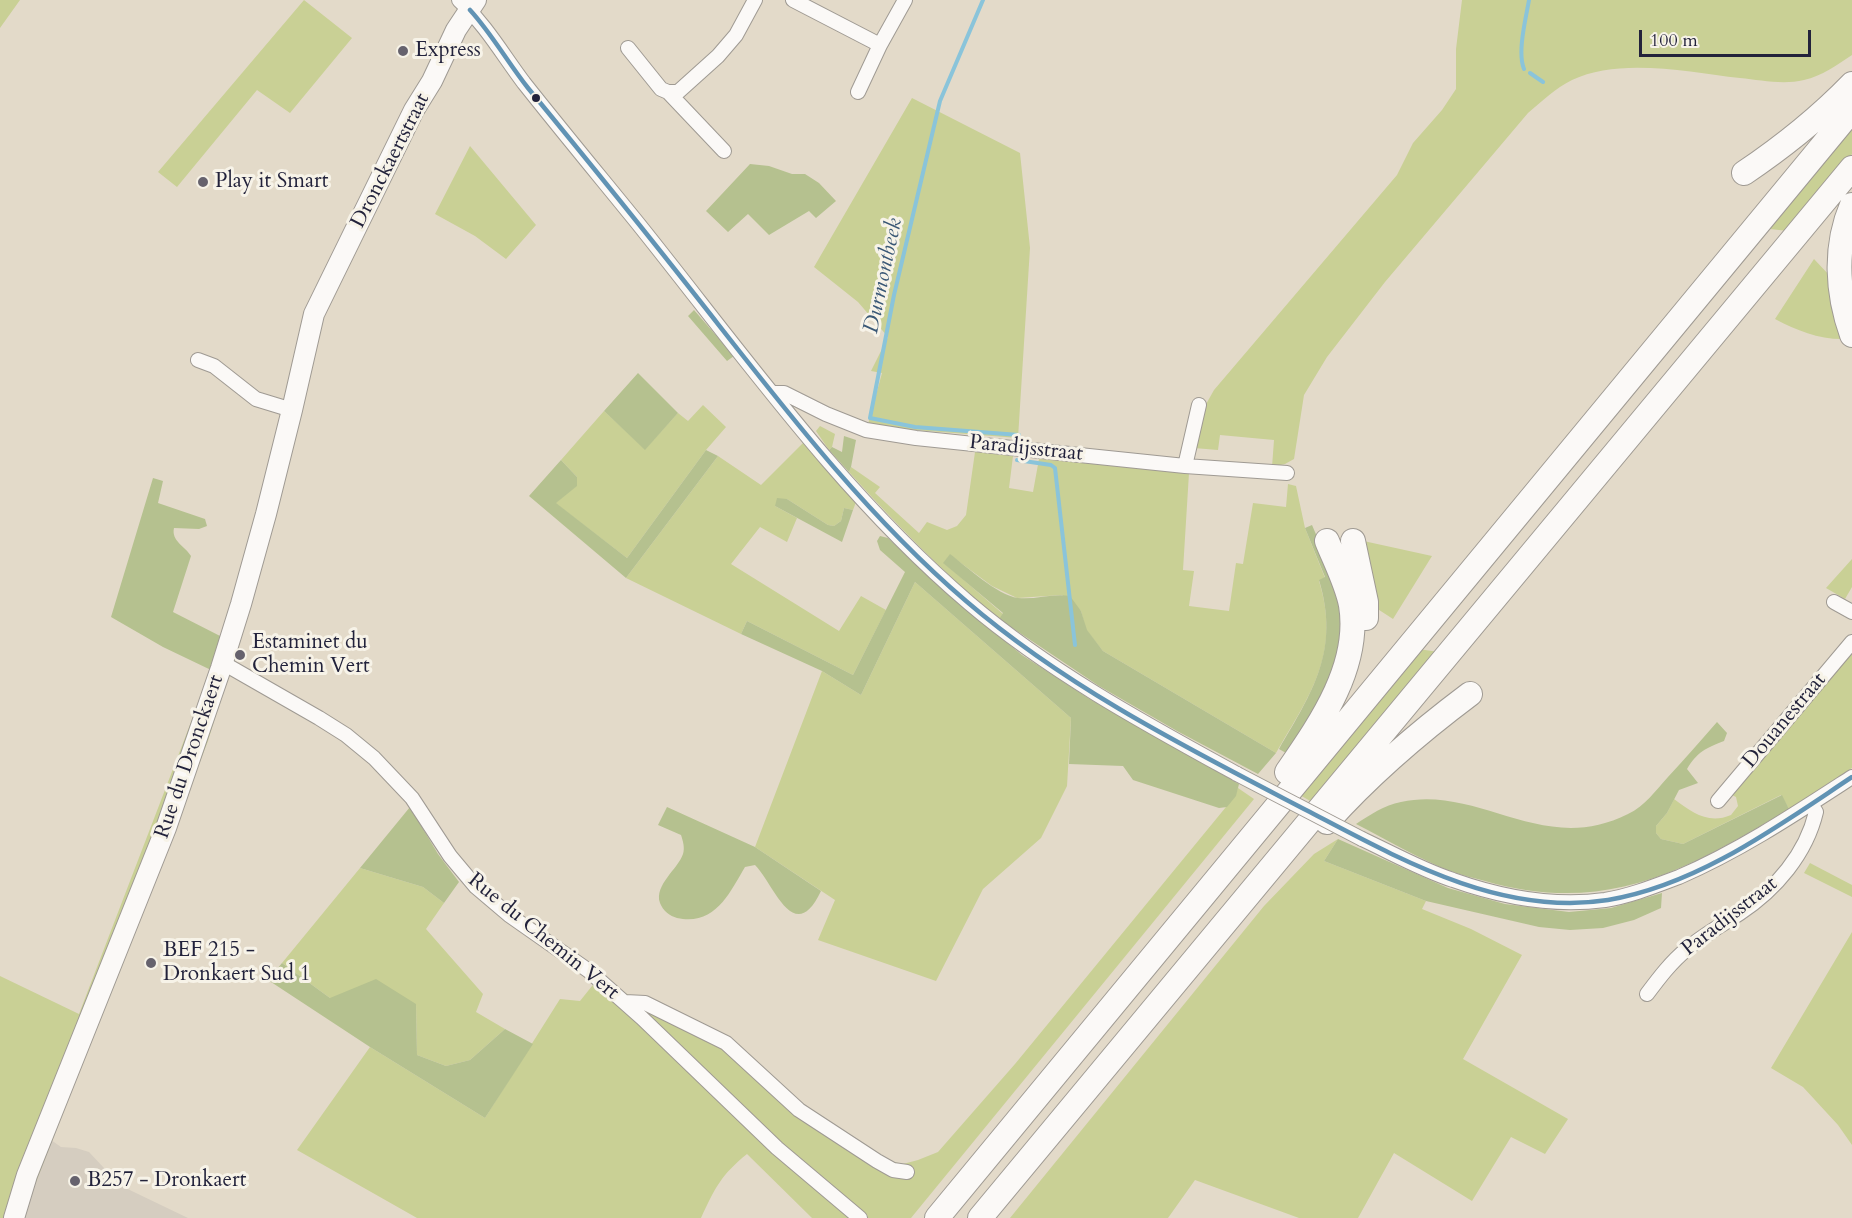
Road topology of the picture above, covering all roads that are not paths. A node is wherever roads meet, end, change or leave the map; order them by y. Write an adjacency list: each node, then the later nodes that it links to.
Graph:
1 (755, 0): 8 (street)
2 (794, 0): 5 (street)
3 (905, 0): 5 (street)
4 (468, 3): 15 (main road, Dronckaertstraat); 18 (street)
5 (880, 45): 9 (street)
6 (628, 48): 8 (street)
7 (1852, 84): 13 (highway)
8 (668, 92): 11 (street)
9 (858, 92)
10 (1852, 110): 34 (highway)
11 (724, 151)
12 (1852, 168): 35 (highway)
13 (1744, 173)
14 (1852, 205): 16 (highway)
15 (311, 324): 20 (main road, Rue du Dronckaert)
16 (1852, 335)
17 (198, 360): 20 (street)
18 (773, 393): 21 (street, Paradijsstraat); 33 (street, bridge)
19 (1199, 405): 21 (street)
20 (292, 410): 28 (main road, Rue du Dronckaert)
21 (1185, 466): 22 (street, Paradijsstraat)
22 (1287, 473)
23 (1327, 541): 31 (highway)
24 (1353, 541): 31 (highway)
25 (1834, 602): 26 (street)
26 (1852, 612)
27 (1852, 642): 32 (street, Douanestraat)
28 (223, 663): 37 (street, Rue du Chemin Vert); 39 (main road, Rue du Dronckaert)
29 (1470, 694): 35 (highway)
30 (1852, 777): 33 (street)
31 (1270, 799): 34 (highway)
32 (1718, 801)
33 (1811, 804): 36 (street, Paradijsstraat)
34 (1209, 889): 43 (highway)
35 (1212, 938): 44 (highway)
36 (1647, 994)
37 (625, 1002): 38 (street, Rue du Chemin Vert); 42 (street, Rue du Chemin Vert)
38 (907, 1172)
39 (27, 1175): 40 (main road, Rue du Dronckaert); 41 (main road, Rue du Dronckaert)
40 (8, 1218)
41 (14, 1218)
42 (860, 1218)
43 (937, 1218)
44 (980, 1218)

